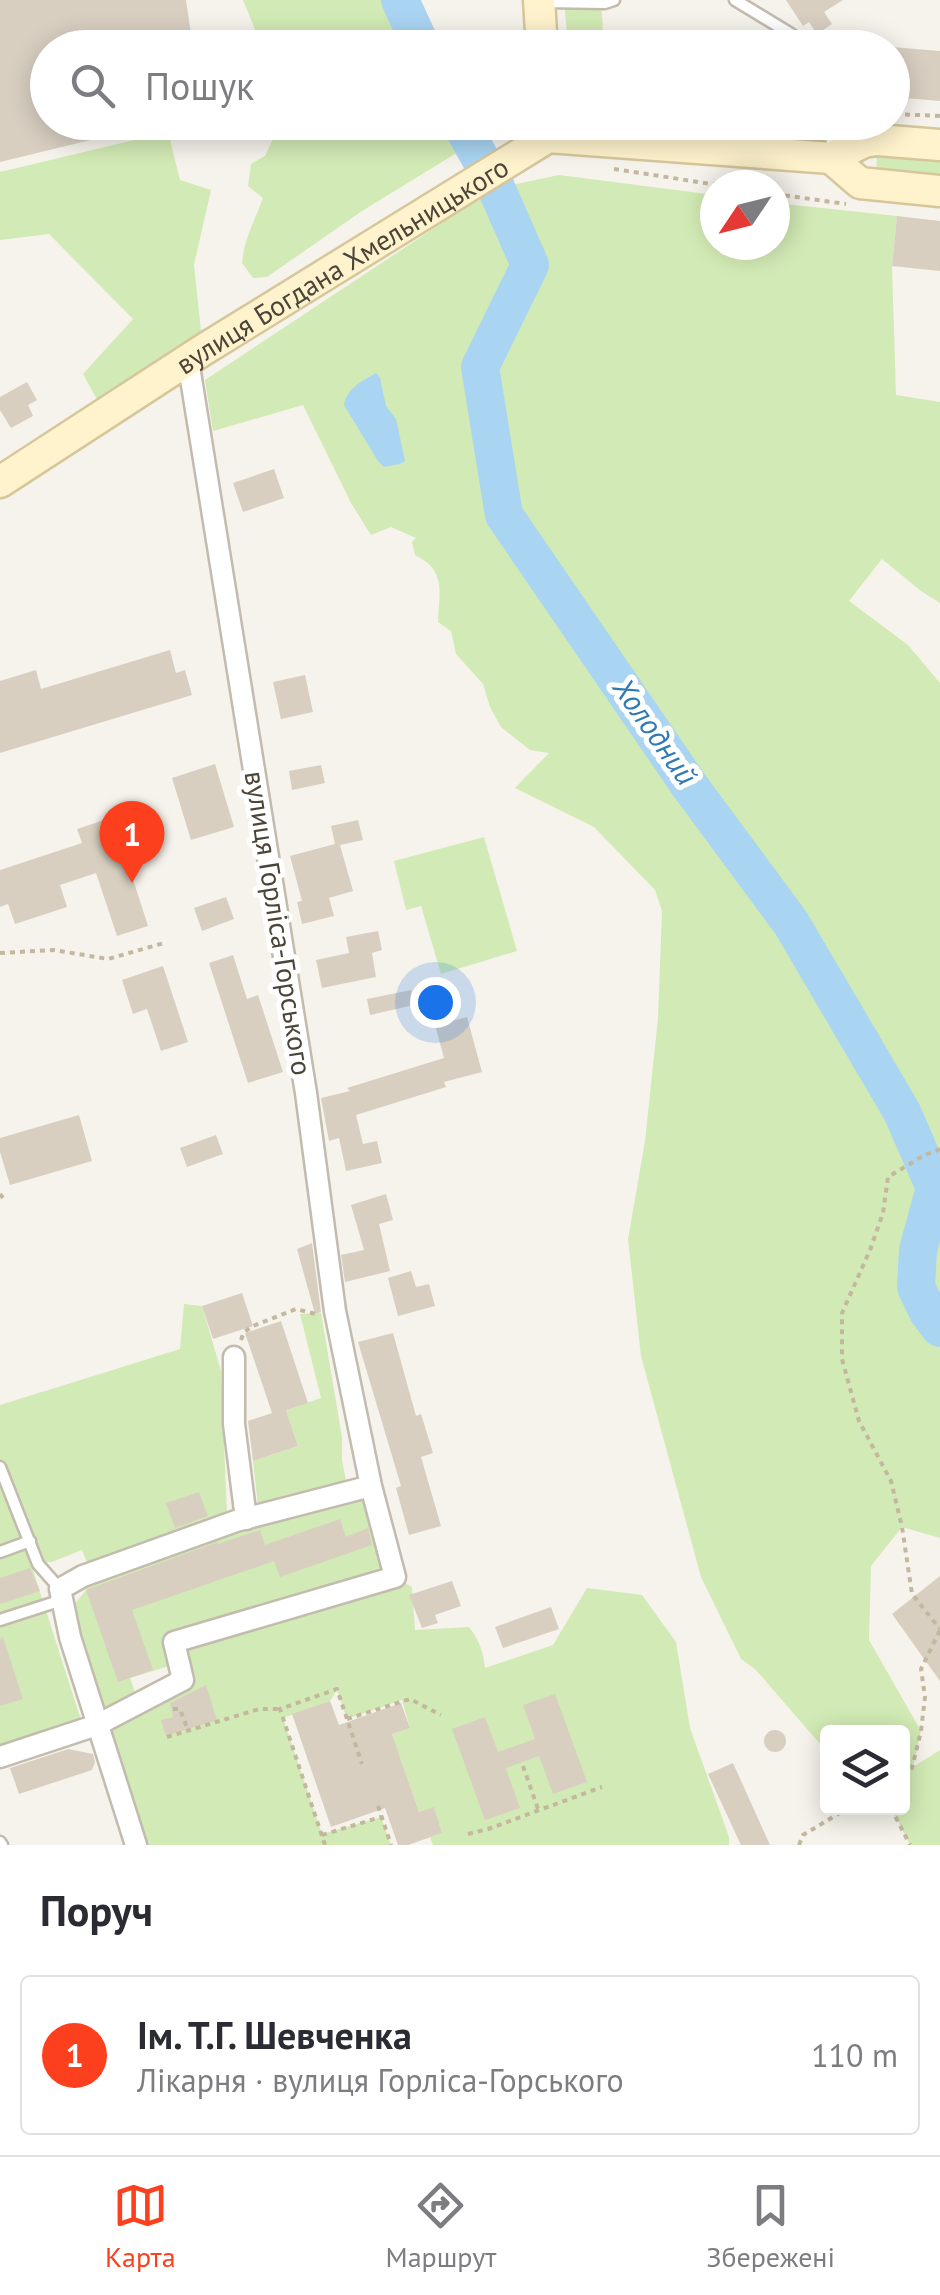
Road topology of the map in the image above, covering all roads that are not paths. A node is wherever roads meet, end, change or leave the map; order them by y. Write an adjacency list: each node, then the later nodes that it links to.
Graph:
1 (614, 0): 3 (lane)
2 (736, 0): 5 (lane)
3 (539, 1): 4 (main road)
4 (541, 30)
5 (785, 30)
6 (536, 140): 12 (main road, вулиця Богдана Хмельницького)
7 (649, 140): 10 (main road, вулиця Богдана Хмельницького)
8 (832, 140): 10 (lane)
9 (940, 145): 10 (main road, вулиця Богдана Хмельницького)
10 (831, 158): 11 (main road, вулиця Богдана Хмельницького)
11 (940, 191)
12 (188, 360): 13 (main road, вулиця Богдана Хмельницького); 16 (street, вулиця Горліса-Горського)
13 (0, 482)
14 (234, 1357): 17 (street)
15 (0, 1467): 18 (lane)
16 (371, 1486): 17 (street); 22 (street, вулиця Горліса-Горського)
17 (246, 1519): 20 (street)
18 (30, 1541): 19 (lane); 20 (lane)
19 (0, 1552)
20 (61, 1594): 21 (lane); 22 (street)
21 (0, 1620)
22 (97, 1724): 23 (street); 24 (street)
23 (0, 1757)
24 (136, 1845)

